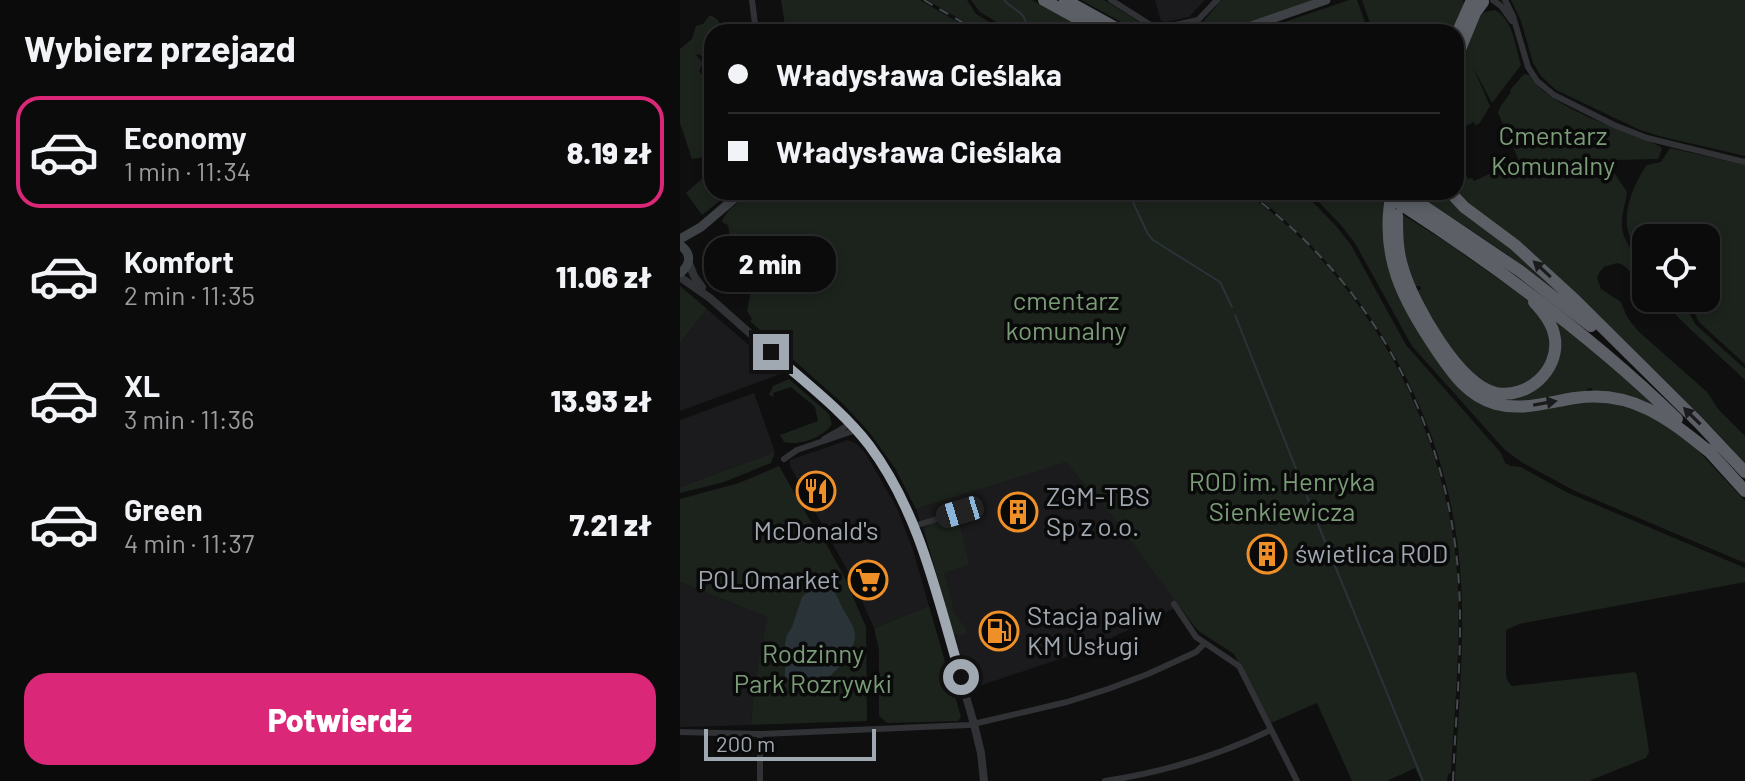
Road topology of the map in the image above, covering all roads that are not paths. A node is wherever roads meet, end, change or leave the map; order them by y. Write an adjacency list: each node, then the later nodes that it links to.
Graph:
1 (752, 0): 9 (street)
2 (1044, 0): 10 (highway)
3 (1065, 0): 11 (highway)
4 (1111, 0): 12 (street)
5 (1217, 0): 13 (street)
6 (1326, 0): 14 (main road)
7 (1505, 0): 16 (street)
8 (1483, 1): 15 (highway); 16 (street); 17 (highway)
9 (755, 24)
10 (1088, 24)
11 (1108, 24)
12 (1149, 24)
13 (1180, 24)
14 (1257, 24)
15 (1464, 26)
16 (1518, 31): 18 (street)
17 (1464, 39)
18 (1745, 162)
19 (732, 200): 25 (main road)
20 (1387, 200): 37 (highway, one-way to 37)
21 (1402, 200): 29 (highway)
22 (1409, 200): 29 (highway)
23 (1410, 200): 32 (highway)
24 (1457, 200): 32 (highway, one-way to 24)
25 (699, 228): 26 (main road); 28 (main road)
26 (680, 239)
27 (680, 245): 28 (main road)
28 (688, 258): 30 (main road); 31 (street)
29 (1503, 273): 37 (highway)
30 (680, 275): 31 (street)
31 (710, 298): 33 (street)
32 (1637, 363): 39 (highway, one-way to 32)
33 (839, 413): 34 (street); 35 (street)
34 (853, 427): 35 (street); 36 (street); 42 (street)
35 (838, 430): 36 (street)
36 (822, 441): 38 (street)
37 (1712, 454): 40 (highway)
38 (784, 459)
39 (1745, 472)
40 (1745, 491)
41 (977, 507): 42 (street)
42 (914, 526): 45 (street)
43 (1174, 604): 44 (street)
44 (1205, 643): 45 (street); 46 (street)
45 (971, 724): 48 (street); 50 (street)
46 (1271, 730): 51 (street); 52 (street)
47 (680, 732): 48 (street)
48 (760, 734): 49 (street)
49 (760, 781)
50 (981, 781)
51 (1105, 781)
52 (1297, 781)

